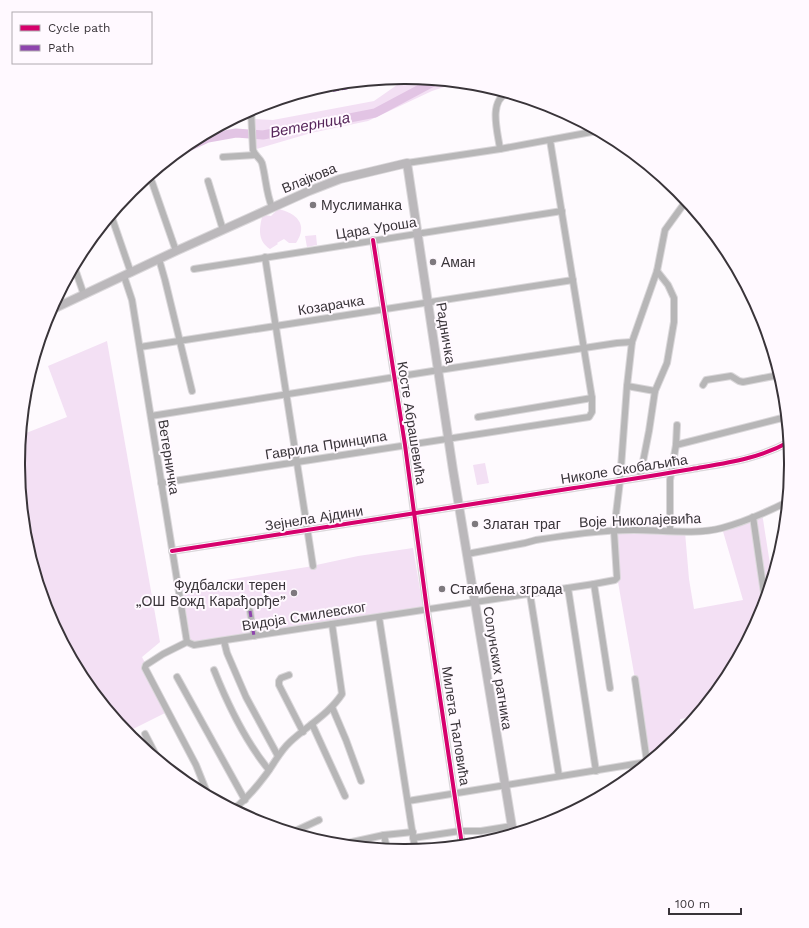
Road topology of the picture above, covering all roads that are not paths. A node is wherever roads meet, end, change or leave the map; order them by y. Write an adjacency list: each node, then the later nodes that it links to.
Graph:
1 (502, 97): 5 (street)
2 (252, 117): 6 (street)
3 (589, 133): 4 (street, Влајкова)
4 (550, 140): 5 (street, Влајкова); 13 (street)
5 (500, 149): 8 (street, Влајкова)
6 (254, 153): 7 (street); 12 (street)
7 (223, 157)
8 (407, 164): 12 (main road, Влајкова); 16 (main road, Радничка)
9 (208, 181): 15 (street)
10 (152, 182): 18 (street)
11 (682, 206): 22 (street)
12 (272, 208): 15 (main road, Влајкова)
13 (562, 211): 16 (street, Цара Уроша); 25 (street)
14 (113, 221): 24 (street, Ветерничка)
15 (223, 230): 18 (main road, Влајкова)
16 (418, 233): 17 (street, Цара Уроша); 27 (main road, Радничка)
17 (373, 240): 19 (street, Цара Уроша); 29 (street, Косте Абрашевића)
18 (176, 251): 20 (main road, Влајкова)
19 (265, 257): 21 (street, Цара Уроша); 30 (street)
20 (158, 259): 24 (main road, Влајкова); 31 (street)
21 (194, 269)
22 (657, 271): 32 (street); 41 (street)
23 (77, 273): 26 (street)
24 (128, 274): 26 (main road, Влајкова); 33 (street, Ветерничка)
25 (573, 280): 27 (street, Козарачка); 34 (street)
26 (84, 294): 28 (main road, Влајкова)
27 (429, 302): 29 (street, Козарачка); 35 (main road, Радничка)
28 (60, 306)
29 (384, 309): 30 (street, Козарачка); 37 (street, Косте Абрашевића)
30 (276, 326): 31 (street, Козарачка); 42 (street)
31 (180, 341): 33 (street, Козарачка); 40 (street)
32 (632, 342): 34 (street); 39 (street)
33 (140, 347): 44 (street, Ветерничка)
34 (584, 348): 35 (street); 43 (street)
35 (439, 370): 37 (street); 48 (main road, Радничка)
36 (774, 376): 38 (street)
37 (393, 378): 42 (street); 49 (street, Косте Абрашевића)
38 (703, 385)
39 (627, 386): 41 (street); 55 (street)
40 (192, 391)
41 (655, 392): 54 (street)
42 (287, 395): 44 (street); 52 (street)
43 (592, 398): 45 (street); 48 (street, Гаврила Принципа)
44 (151, 416): 56 (street, Ветерничка)
45 (478, 417)
46 (781, 417): 50 (street)
47 (677, 425): 50 (street)
48 (449, 439): 49 (street, Гаврила Принципа); 58 (main road, Радничка)
49 (405, 445): 52 (street, Гаврила Принципа); 59 (street, Косте Абрашевића)
50 (676, 445): 53 (street)
51 (783, 445): 53 (street, Николе Скобаљића)
52 (297, 462): 56 (street, Гаврила Принципа); 61 (street)
53 (670, 473): 54 (street, Николе Скобаљића); 63 (street)
54 (640, 478): 55 (street, Николе Скобаљића)
55 (620, 481): 58 (street, Николе Скобаљића); 62 (street)
56 (161, 483): 64 (street, Ветерничка)
57 (782, 504): 60 (street, Воје Николајевића)
58 (460, 506): 59 (street, Зејнела Ајдини); 65 (main road, Солунских ратника)
59 (414, 514): 61 (street, Зејнела Ајдини); 72 (street, Косте Абрашевића)
60 (753, 517): 63 (street, Воје Николајевића); 69 (street)
61 (308, 531): 64 (street, Зејнела Ајдини); 66 (street)
62 (614, 531): 63 (street, Воје Николајевића); 65 (street, Воје Николајевића); 67 (street, Видоја Смилевског)
63 (670, 531)
64 (172, 551): 78 (street, Ветерничка)
65 (467, 554): 71 (main road, Солунских ратника)
66 (313, 566)
67 (594, 584): 68 (street, Видоја Смилевског); 83 (street)
68 (568, 588): 70 (street, Видоја Смилевског); 93 (street)
69 (763, 588)
70 (530, 594): 71 (street, Видоја Смилевског); 94 (street)
71 (474, 602): 72 (street, Видоја Смилевског); 96 (main road, Солунских ратника)
72 (427, 610): 74 (street, Видоја Смилевског); 98 (street, Милета Ћаловића)
73 (250, 611): 76 (street)
74 (379, 617): 75 (street, Видоја Смилевског); 101 (street)
75 (332, 624): 76 (street, Видоја Смилевског); 84 (street)
76 (254, 636): 77 (street, Видоја Смилевског)
77 (224, 641): 78 (street, Видоја Смилевског); 89 (street)
78 (187, 642): 97 (street)
79 (214, 670): 92 (street)
80 (289, 675): 86 (street)
81 (177, 677): 100 (street)
82 (635, 679): 90 (street)
83 (610, 688)
84 (332, 707): 85 (street); 95 (street)
85 (312, 724): 86 (street); 99 (street)
86 (302, 732): 89 (street)
87 (144, 734): 88 (street)
88 (151, 746)
89 (278, 756): 92 (street)
90 (646, 756)
91 (638, 764): 93 (street)
92 (269, 770): 100 (street)
93 (596, 771): 94 (street)
94 (559, 776): 96 (street)
95 (361, 782)
96 (504, 785): 98 (street); 104 (main road, Солунских ратника)
97 (205, 787)
98 (455, 794): 101 (street); 107 (street, Милета Ћаловића)
99 (346, 796)
100 (245, 800): 102 (street)
101 (408, 800): 109 (street)
102 (239, 805)
103 (319, 820): 105 (street)
104 (513, 828)
105 (300, 829)
106 (508, 829): 107 (street)
107 (460, 832): 109 (street); 110 (street, Милета Ћаловића)
108 (384, 835): 109 (street); 111 (street); 112 (street)
109 (413, 835): 113 (street)
110 (461, 839)
111 (365, 841)
112 (386, 843)
113 (414, 844)

